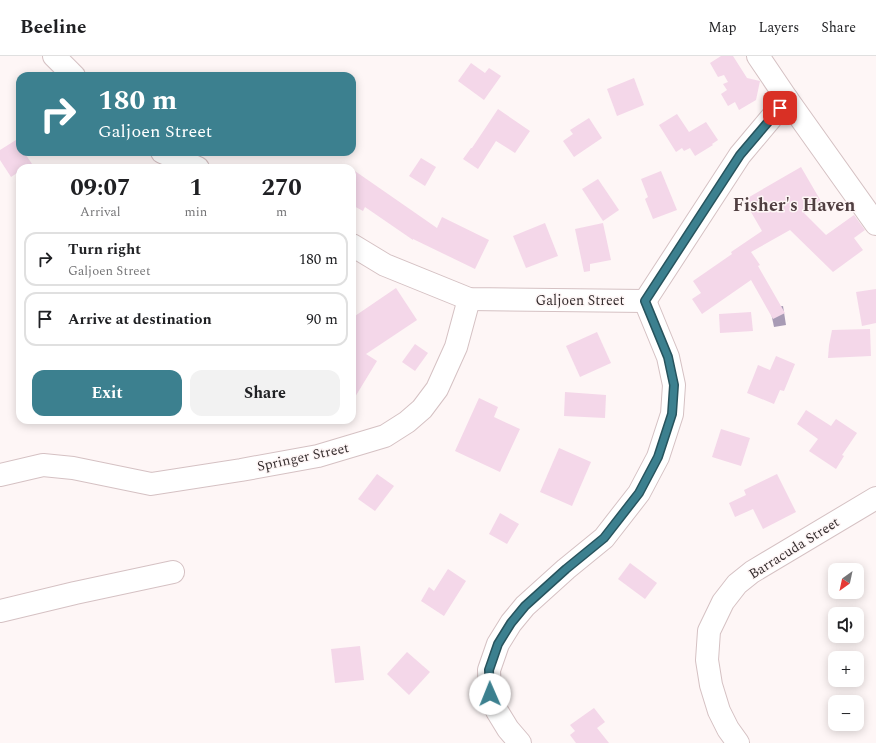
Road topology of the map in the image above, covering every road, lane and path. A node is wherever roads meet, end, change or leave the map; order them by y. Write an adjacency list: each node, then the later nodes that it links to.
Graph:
1 (54, 56): 3 (street)
2 (758, 56): 4 (street)
3 (70, 72)
4 (787, 99): 7 (street); 10 (street, Galjoen Street)
5 (171, 156): 6 (street)
6 (189, 164)
7 (876, 224)
8 (356, 247): 9 (street, Galjoen Street)
9 (469, 299): 10 (street, Galjoen Street); 11 (street, Springer Street)
10 (645, 301): 15 (street)
11 (0, 475)
12 (876, 498): 16 (street, Barracuda Street)
13 (173, 572): 14 (street)
14 (0, 610)
15 (520, 743)
16 (738, 743)

